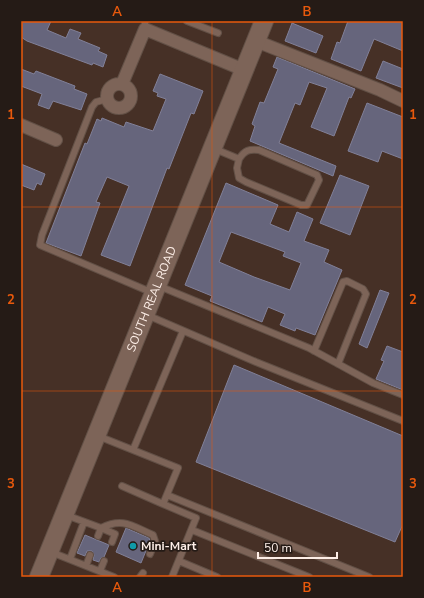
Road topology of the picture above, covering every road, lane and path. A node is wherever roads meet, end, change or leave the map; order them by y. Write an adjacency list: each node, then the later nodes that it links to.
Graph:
1 (187, 21): 3 (lane)
2 (264, 21): 6 (street, SOUTH REAL ROAD)
3 (201, 24): 5 (lane)
4 (145, 25): 7 (street); 8 (street)
5 (218, 34)
6 (256, 41): 7 (street, SOUTH REAL ROAD); 10 (street)
7 (244, 70): 13 (street, SOUTH REAL ROAD)
8 (122, 84): 9 (street); 9 (street)
9 (107, 99): 15 (lane)
10 (403, 101)
11 (21, 125): 12 (street)
12 (56, 140)
13 (213, 148): 14 (lane); 15 (street, SOUTH REAL ROAD)
14 (239, 159): 14 (lane)
15 (156, 289): 16 (street, SOUTH REAL ROAD); 18 (lane)
16 (146, 314): 17 (lane); 22 (street, SOUTH REAL ROAD)
17 (182, 331): 21 (lane); 23 (lane)
18 (314, 351): 19 (lane); 19 (lane)
19 (338, 364): 20 (lane)
20 (403, 395)
21 (403, 421)
22 (96, 436): 23 (lane); 27 (street, SOUTH REAL ROAD)
23 (133, 450): 25 (lane)
24 (122, 486): 26 (lane)
25 (166, 495): 26 (lane); 46 (lane)
26 (163, 504): 30 (lane)
27 (65, 514): 28 (lane); 33 (street, SOUTH REAL ROAD)
28 (84, 522): 29 (lane); 36 (lane)
29 (101, 528): 31 (lane); 32 (lane); 34 (lane)
30 (192, 530): 38 (lane); 45 (lane)
31 (98, 536)
32 (112, 542)
33 (50, 551): 36 (lane); 41 (street, SOUTH REAL ROAD)
34 (150, 554)
35 (90, 555): 39 (lane)
36 (70, 559): 39 (lane)
37 (104, 561): 40 (lane)
38 (179, 561): 43 (lane); 44 (lane)
39 (86, 566): 40 (lane)
40 (100, 571): 42 (lane)
41 (39, 577)
42 (114, 577)
43 (172, 577)
44 (217, 577)
45 (309, 577)
46 (369, 577)

